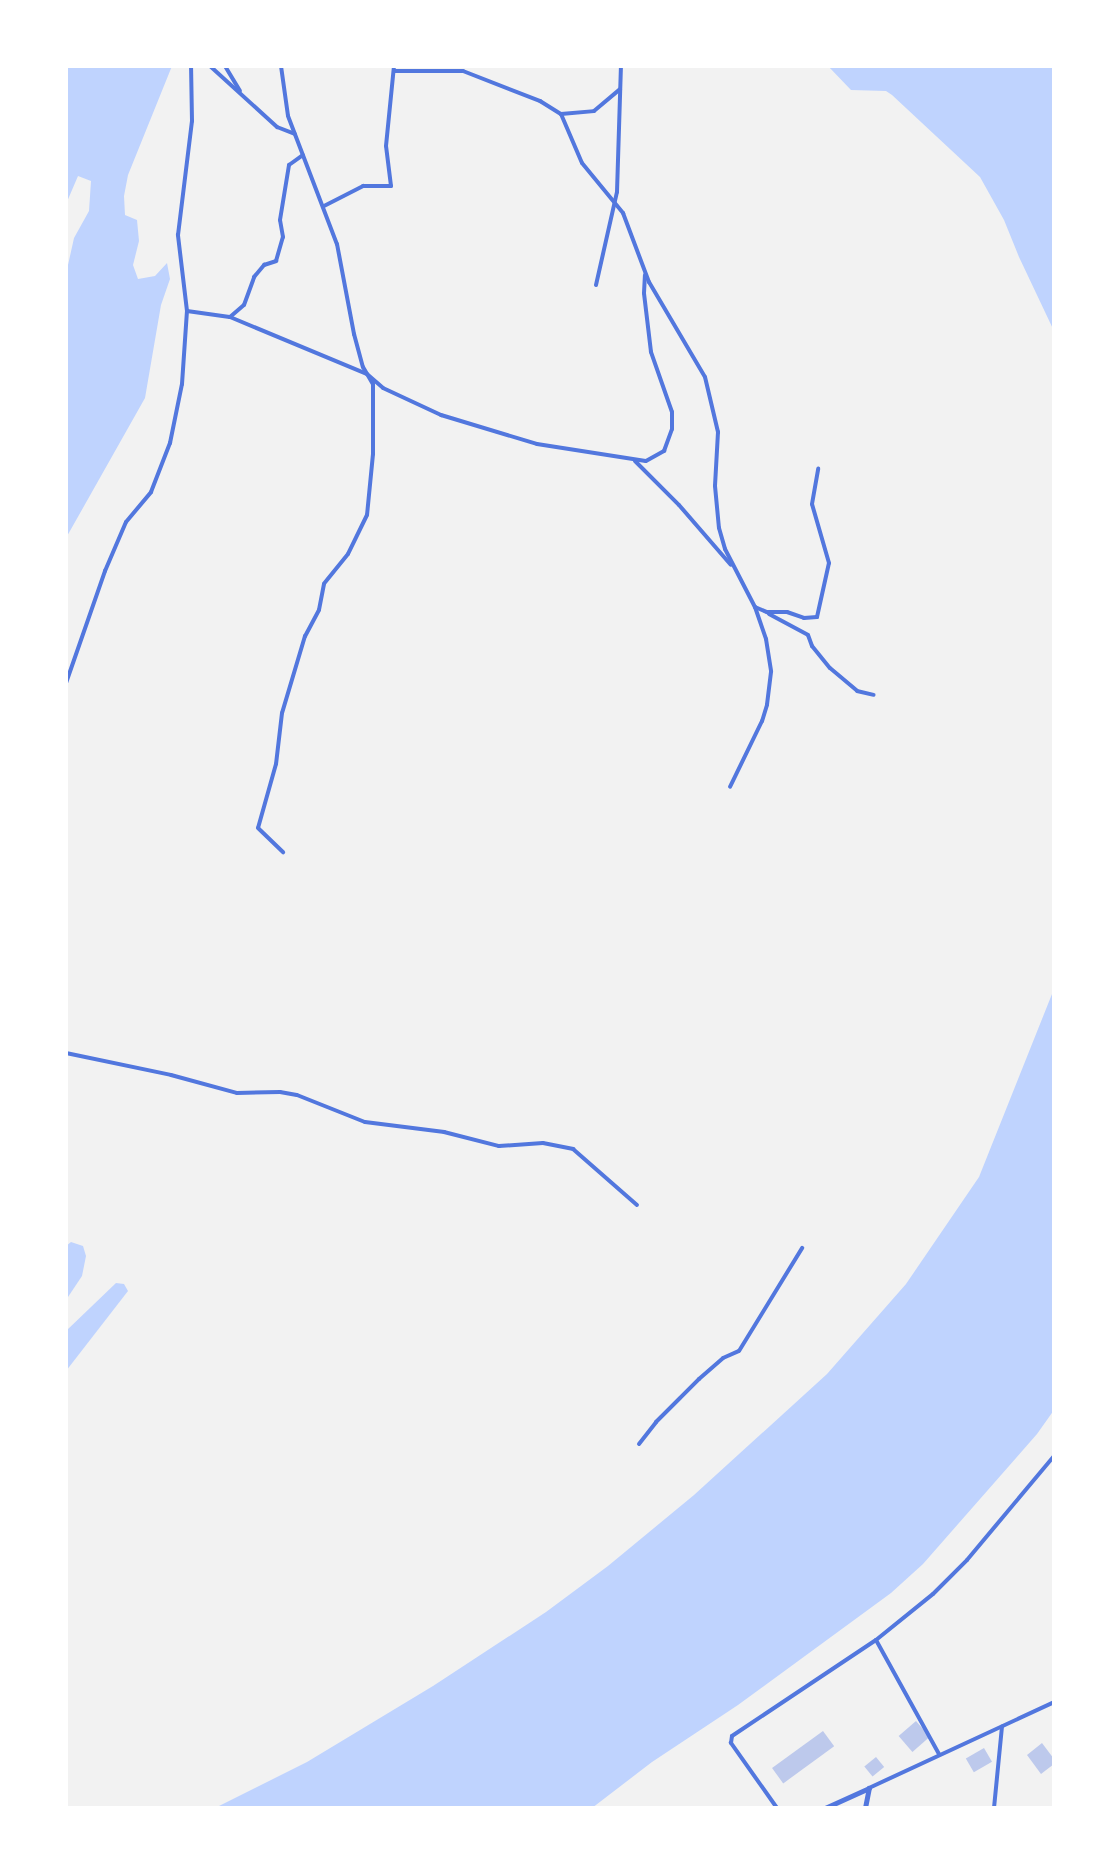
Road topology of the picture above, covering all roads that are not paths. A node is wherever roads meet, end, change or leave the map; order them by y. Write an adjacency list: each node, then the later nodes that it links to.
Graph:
1 (191, 66): 16 (street)
2 (210, 66): 8 (street)
3 (225, 66): 8 (street)
4 (281, 66): 10 (street)
5 (621, 66): 7 (street)
6 (394, 68): 9 (street); 13 (street)
7 (621, 88): 9 (street); 12 (street)
8 (241, 95): 10 (street)
9 (561, 114): 12 (street)
10 (295, 135): 11 (street)
11 (303, 155): 13 (street); 17 (street)
12 (615, 202): 14 (street); 15 (street)
13 (324, 206): 18 (street)
14 (645, 274): 19 (street); 21 (street)
15 (596, 285)
16 (188, 311): 17 (street); 24 (street)
17 (230, 317): 18 (street)
18 (367, 374): 19 (street); 27 (street)
19 (634, 460): 21 (street)
20 (818, 469): 23 (street)
21 (734, 568): 22 (street)
22 (754, 607): 23 (street); 26 (street)
23 (767, 612): 25 (street)
24 (66, 683)
25 (874, 694)
26 (730, 787)
27 (283, 852)
28 (66, 1053): 29 (street)
29 (637, 1205)
30 (802, 1248): 31 (street)
31 (639, 1444)
32 (1054, 1456): 33 (street)
33 (876, 1640): 36 (street); 38 (street)
34 (1054, 1702): 35 (street)
35 (1002, 1726): 36 (street); 41 (street)
36 (939, 1754): 37 (street)
37 (869, 1788): 39 (street); 40 (street)
38 (777, 1808)
39 (825, 1808)
40 (865, 1808)
41 (994, 1808)

